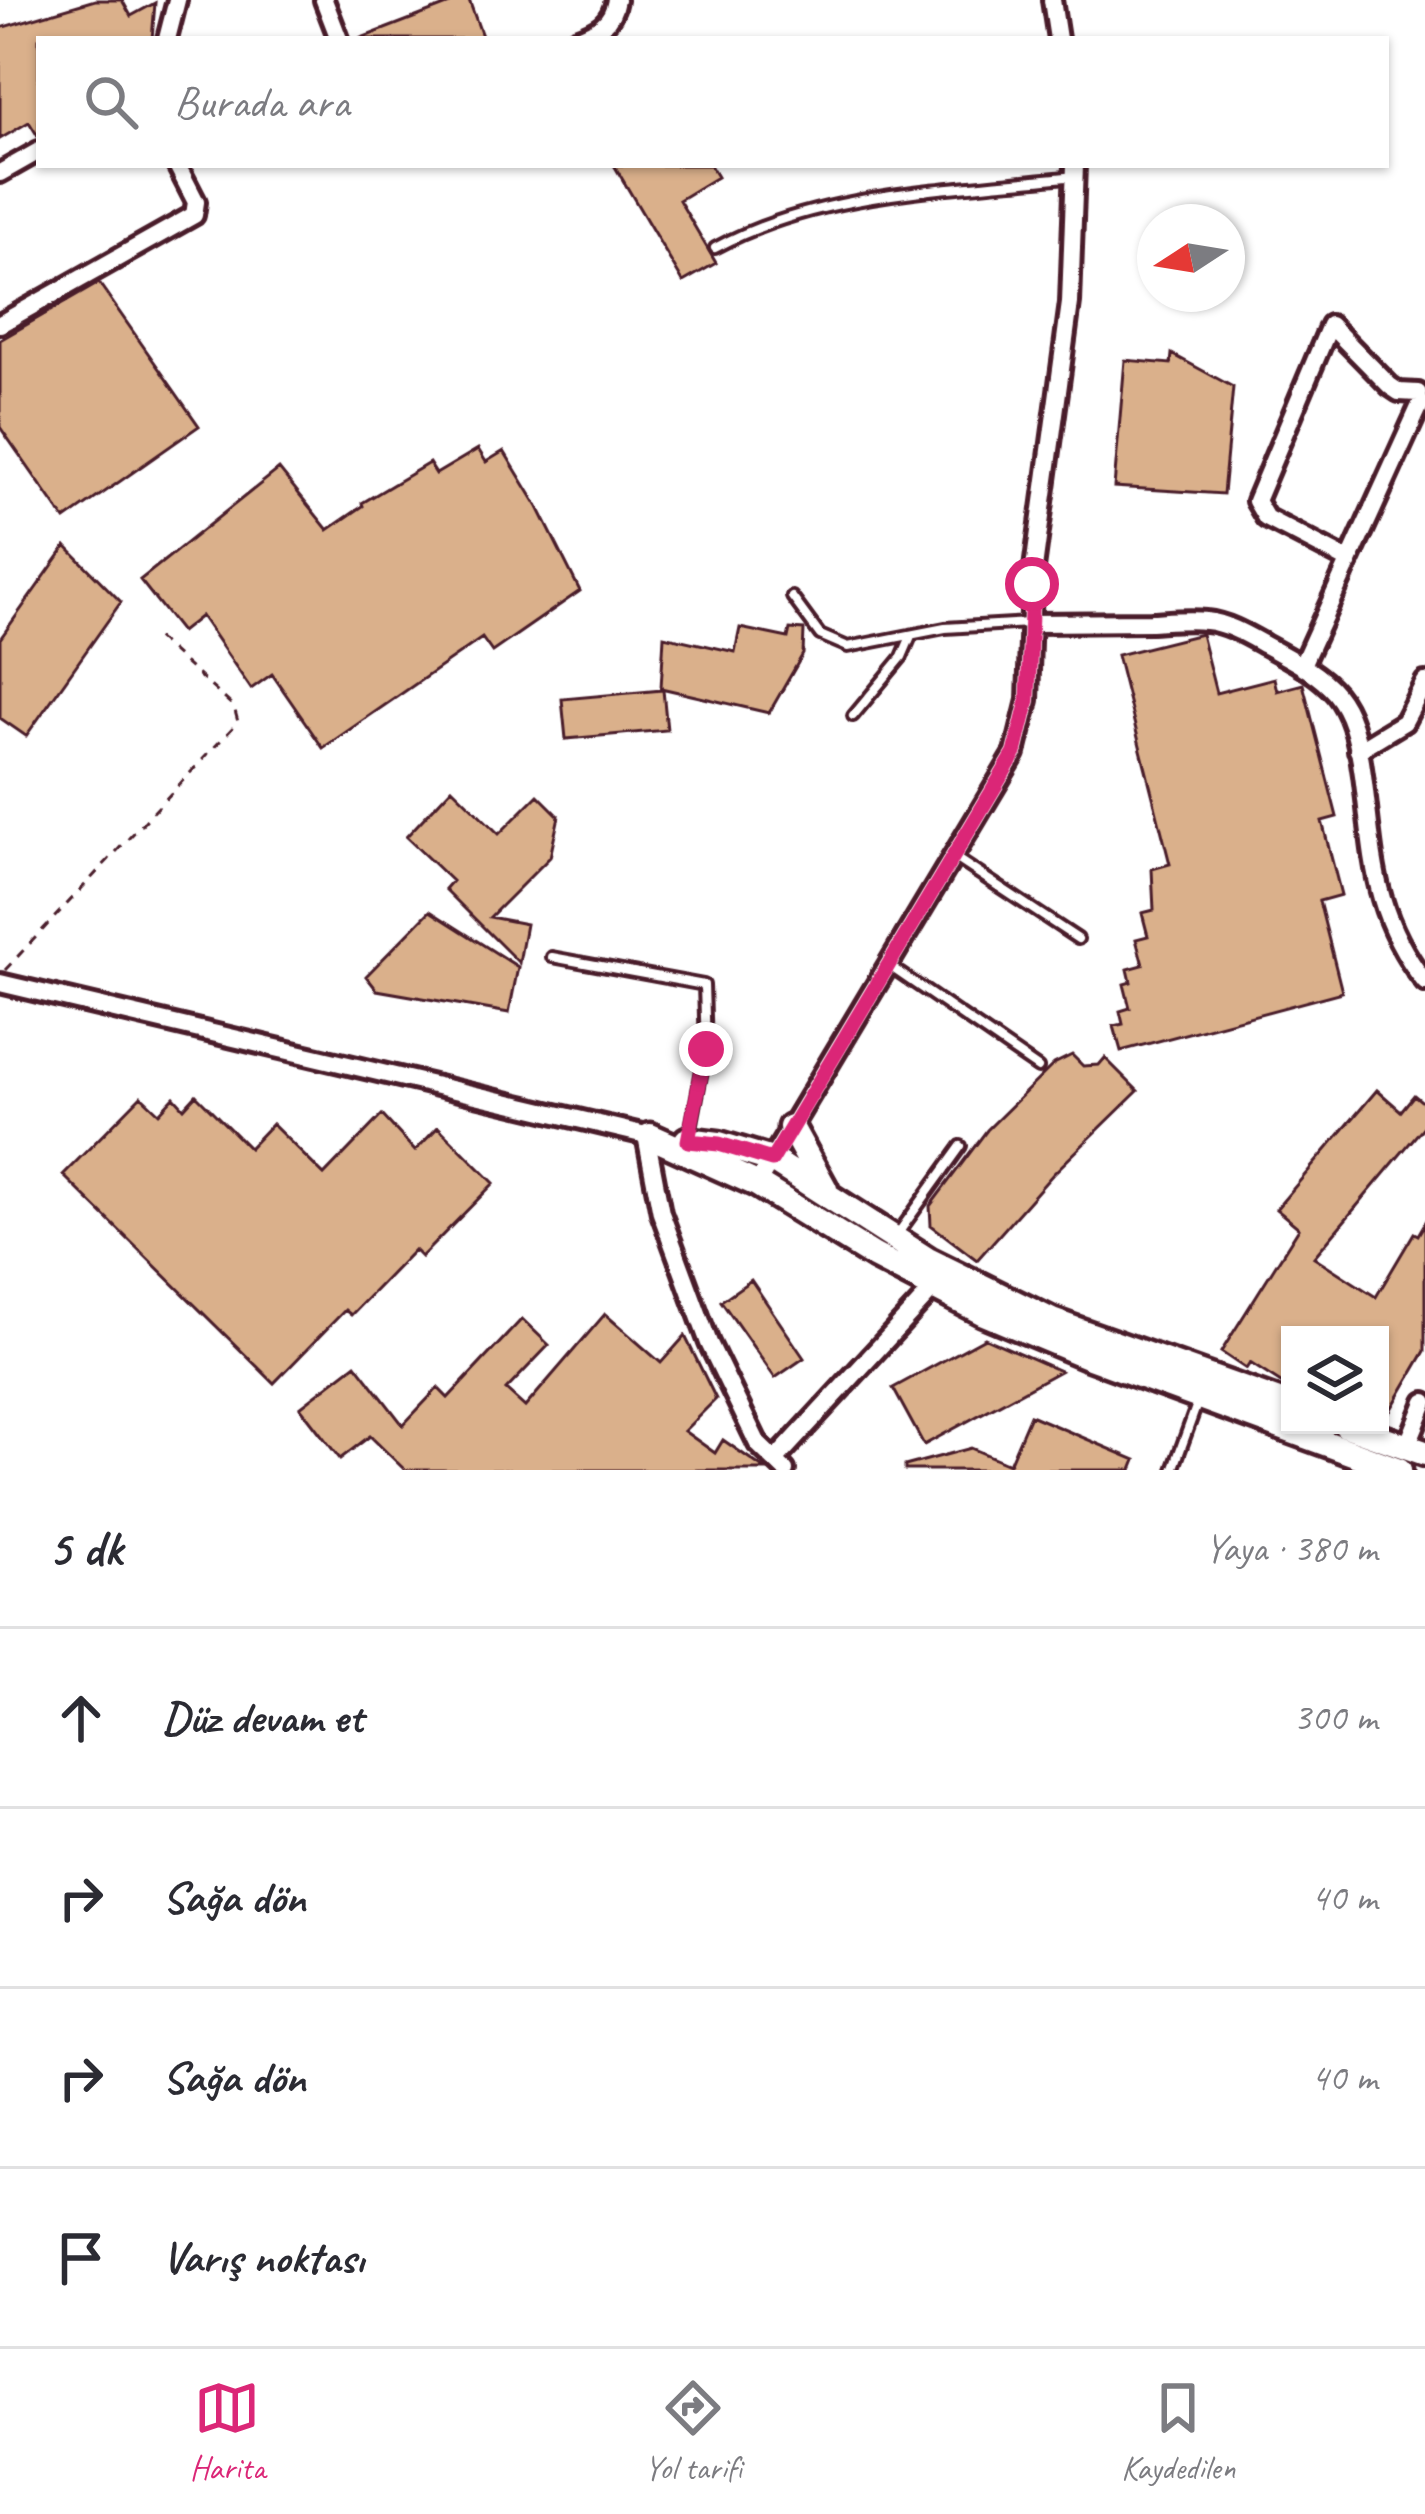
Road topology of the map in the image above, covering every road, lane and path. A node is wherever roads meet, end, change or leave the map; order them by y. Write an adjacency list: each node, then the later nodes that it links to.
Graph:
1 (177, 0): 5 (street)
2 (324, 0): 6 (street)
3 (616, 0): 7 (street)
4 (1052, 0): 8 (street)
5 (168, 36)
6 (338, 36)
7 (582, 36)
8 (1058, 36)
9 (36, 153): 12 (street)
10 (178, 168): 14 (street)
11 (1075, 171): 13 (lane); 19 (street)
12 (0, 173)
13 (715, 248)
14 (0, 324)
15 (1425, 374): 16 (street)
16 (1421, 402): 17 (street); 17 (street)
17 (1349, 561): 22 (street)
18 (792, 597): 21 (lane)
19 (1032, 623): 21 (lane); 22 (street); 26 (street)
20 (153, 634): 30 (path)
21 (911, 636): 24 (lane)
22 (1302, 665): 25 (street)
23 (1425, 682): 25 (street)
24 (853, 716)
25 (1358, 750): 31 (street)
26 (953, 856): 27 (lane); 29 (street)
27 (1078, 939)
28 (552, 957): 35 (lane)
29 (888, 966): 32 (lane); 33 (street)
30 (0, 980): 34 (street)
31 (1425, 982)
32 (1038, 1068)
33 (791, 1127): 37 (street); 39 (street)
34 (648, 1136): 35 (street); 38 (street); 47 (street)
35 (688, 1141): 37 (street)
36 (961, 1146): 40 (lane)
37 (772, 1160): 38 (street); 39 (street)
38 (757, 1184): 41 (street)
39 (829, 1196): 40 (street)
40 (895, 1238): 44 (street)
41 (934, 1288): 42 (street); 47 (street)
42 (1199, 1397): 46 (street); 48 (lane)
43 (1425, 1402): 46 (street)
44 (1281, 1403)
45 (1364, 1434): 46 (street)
46 (1410, 1457)
47 (780, 1465)
48 (1173, 1470)

